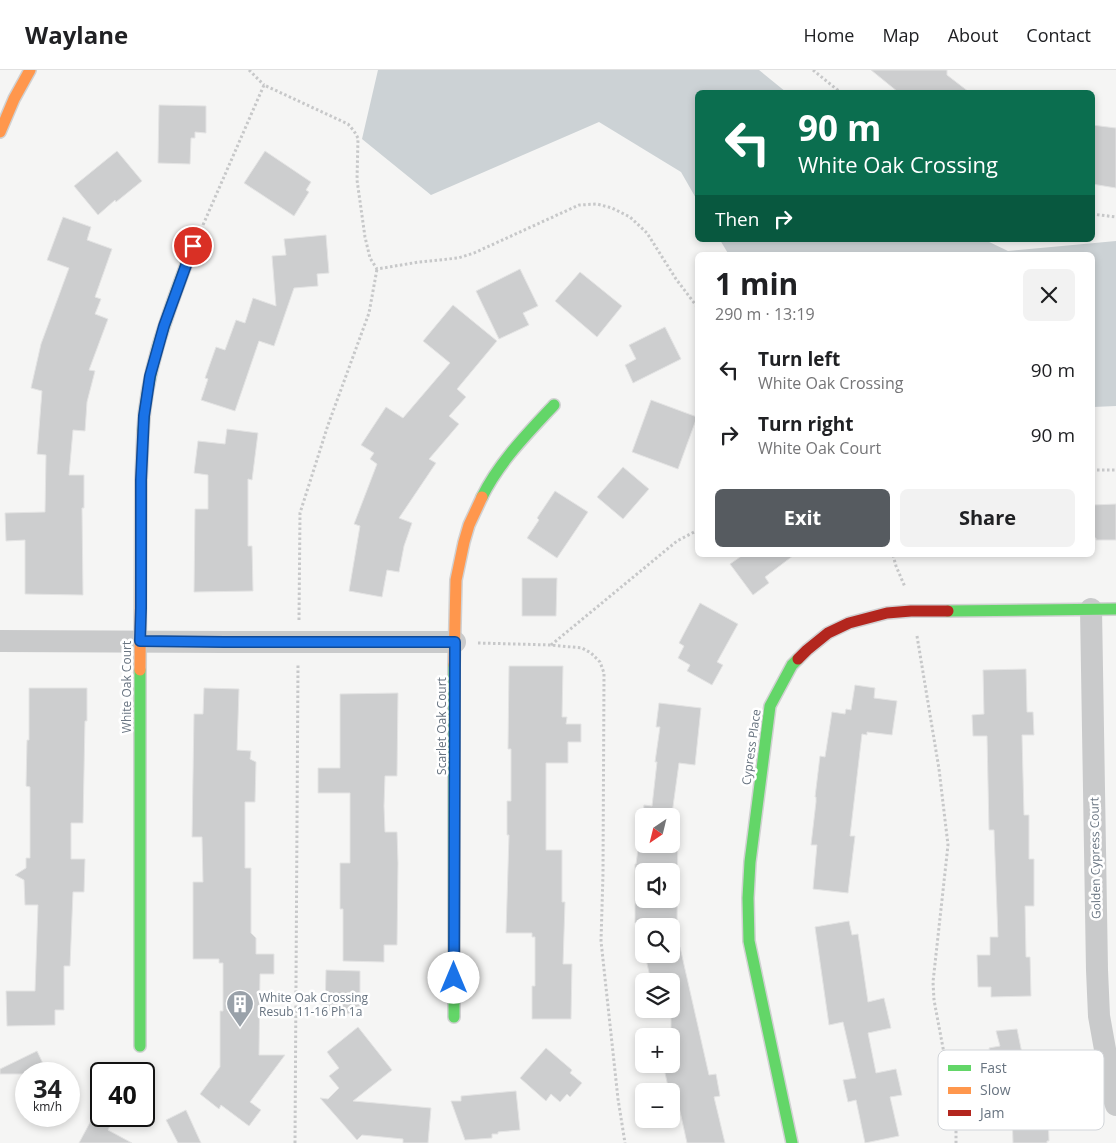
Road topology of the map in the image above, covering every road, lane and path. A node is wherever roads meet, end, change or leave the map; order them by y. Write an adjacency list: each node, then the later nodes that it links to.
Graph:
1 (30, 70): 6 (street)
2 (249, 70): 4 (path)
3 (814, 70): 5 (path)
4 (264, 85): 7 (path); 11 (path)
5 (838, 90)
6 (0, 132)
7 (208, 214)
8 (1095, 214): 9 (path)
9 (1116, 217)
10 (193, 246): 22 (street, White Oak Court)
11 (377, 268): 12 (path); 23 (path)
12 (695, 304)
13 (554, 405): 24 (street, Scarlet Oak Court)
14 (1095, 470): 15 (path)
15 (1116, 470)
16 (695, 532): 25 (path)
17 (894, 557): 20 (path)
18 (1092, 609): 19 (street, Cypress Place); 20 (street, Cypress Place); 29 (street, Golden Cypress Court)
19 (1116, 609)
20 (911, 611): 28 (path); 33 (street, Cypress Place)
21 (0, 640): 22 (street)
22 (140, 641): 23 (street); 27 (street, White Oak Court)
23 (299, 642): 24 (street); 31 (path)
24 (455, 642): 25 (path); 26 (street, Scarlet Oak Court)
25 (551, 645): 32 (path)
26 (454, 1017)
27 (140, 1046)
28 (943, 1050)
29 (1116, 1105)
30 (956, 1130): 34 (path)
31 (295, 1143)
32 (625, 1143)
33 (792, 1143)
34 (956, 1143)

